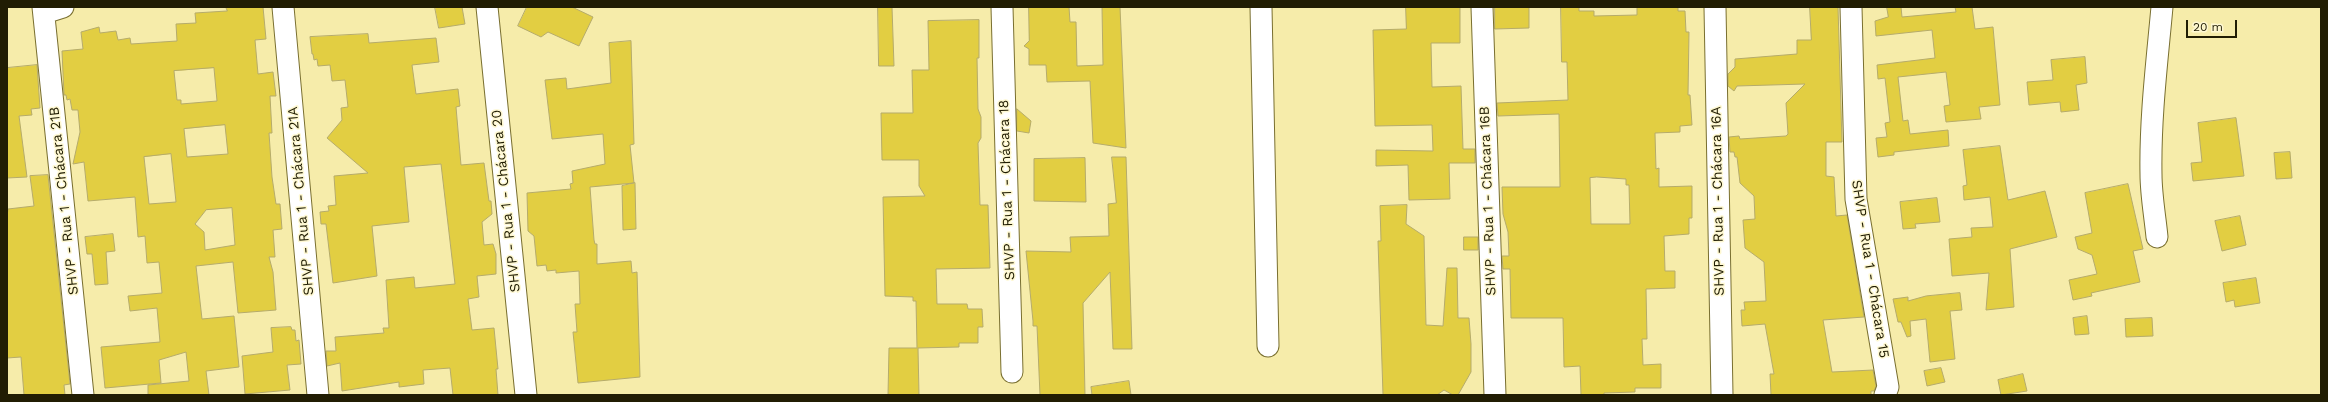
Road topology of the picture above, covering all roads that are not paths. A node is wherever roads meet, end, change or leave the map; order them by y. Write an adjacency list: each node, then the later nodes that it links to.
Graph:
1 (63, 7): 10 (street)
2 (283, 7): 16 (street, SHVP - Rua 1 - Chácara 21A)
3 (487, 7): 17 (street, SHVP - Rua 1 - Chácara 20)
4 (1002, 7): 13 (street, SHVP - Rua 1 - Chácara 18)
5 (1260, 7): 12 (street)
6 (1482, 7): 18 (street, SHVP - Rua 1 - Chácara 16B)
7 (1715, 7): 19 (street, SHVP - Rua 1 - Chácara 16A)
8 (1850, 7): 14 (street, SHVP - Rua 1 - Chácara 15)
9 (2162, 7): 11 (street)
10 (44, 10): 15 (street, SHVP - Rua 1 - Chácara 21B)
11 (2157, 237)
12 (1268, 346)
13 (1012, 372)
14 (1887, 391)
15 (83, 395)
16 (318, 395)
17 (526, 395)
18 (1495, 395)
19 (1722, 395)

